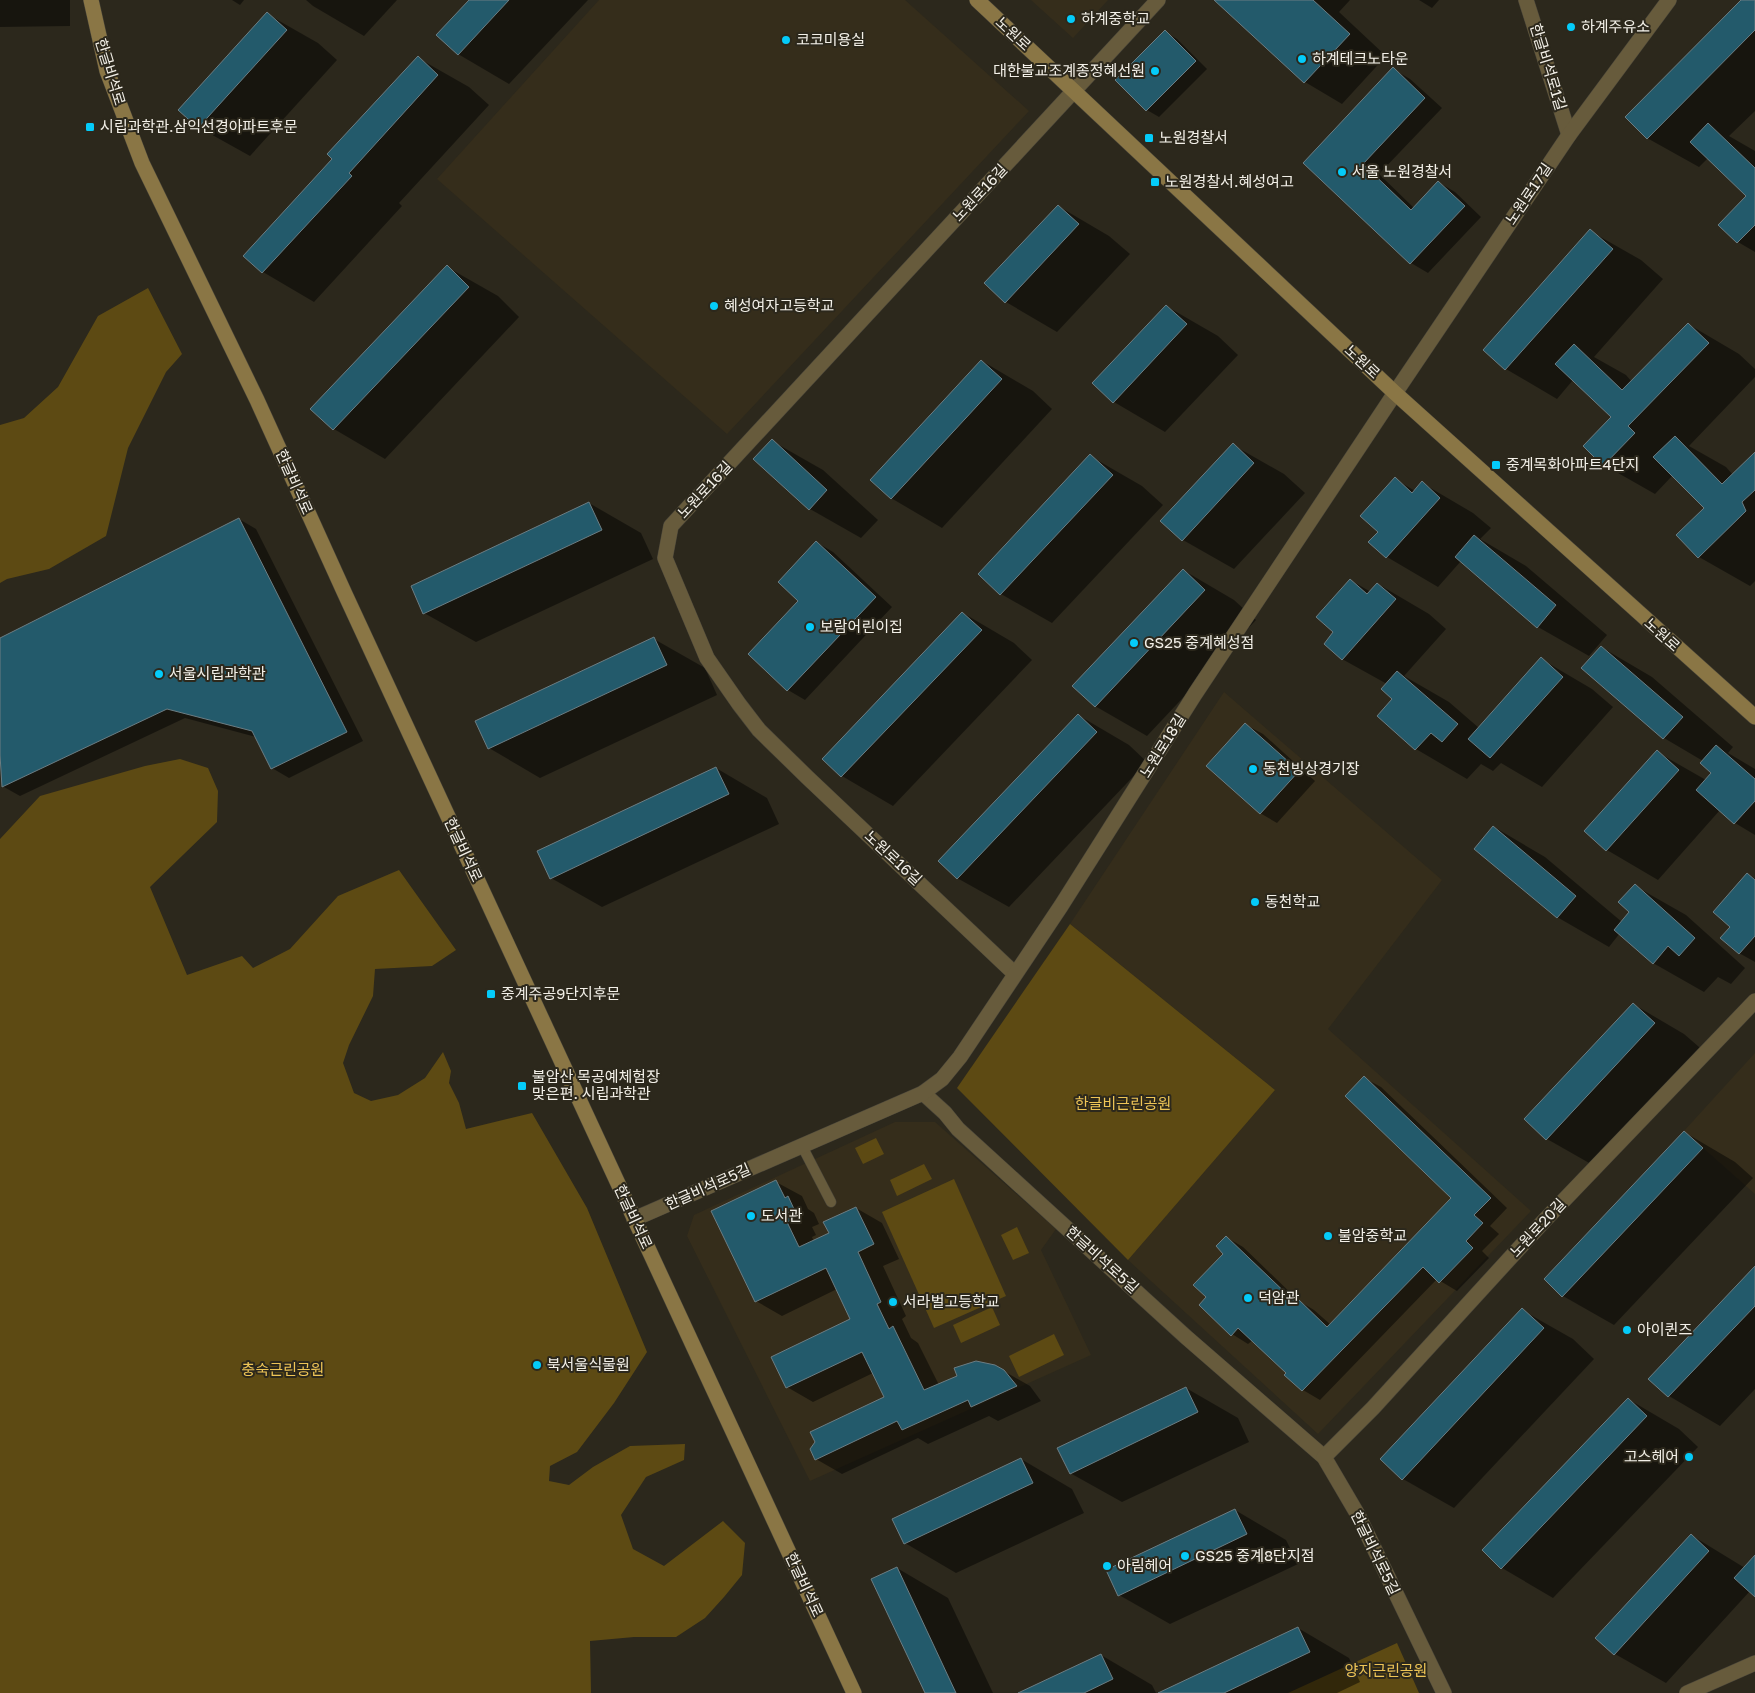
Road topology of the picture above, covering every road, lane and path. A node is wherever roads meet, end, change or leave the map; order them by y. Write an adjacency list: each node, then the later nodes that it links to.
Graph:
1 (91, 0): 15 (main road, 한글비석로)
2 (977, 0): 6 (main road, 노원로)
3 (1158, 0): 6 (street, 노원로16길)
4 (1526, 0): 7 (street, 한글비석로1길)
5 (1669, 0): 7 (street, 노원로17길)
6 (1074, 92): 8 (main road, 노원로); 10 (street, 노원로16길)
7 (1569, 134): 8 (street, 노원로17길)
8 (1395, 393): 9 (main road, 노원로); 10 (street, 노원로18길)
9 (1755, 717)
10 (1015, 974): 12 (street, 노원로18길)
11 (1755, 1001): 16 (street, 노원로20길)
12 (923, 1093): 13 (street, 한글비석로5길); 16 (street, 한글비석로5길)
13 (802, 1146): 14 (lane); 15 (street, 한글비석로5길)
14 (831, 1202)
15 (634, 1219): 18 (main road, 한글비석로)
16 (1324, 1457): 19 (street, 한글비석로5길)
17 (1755, 1663): 20 (street)
18 (854, 1693)
19 (1444, 1693)
20 (1687, 1693)

